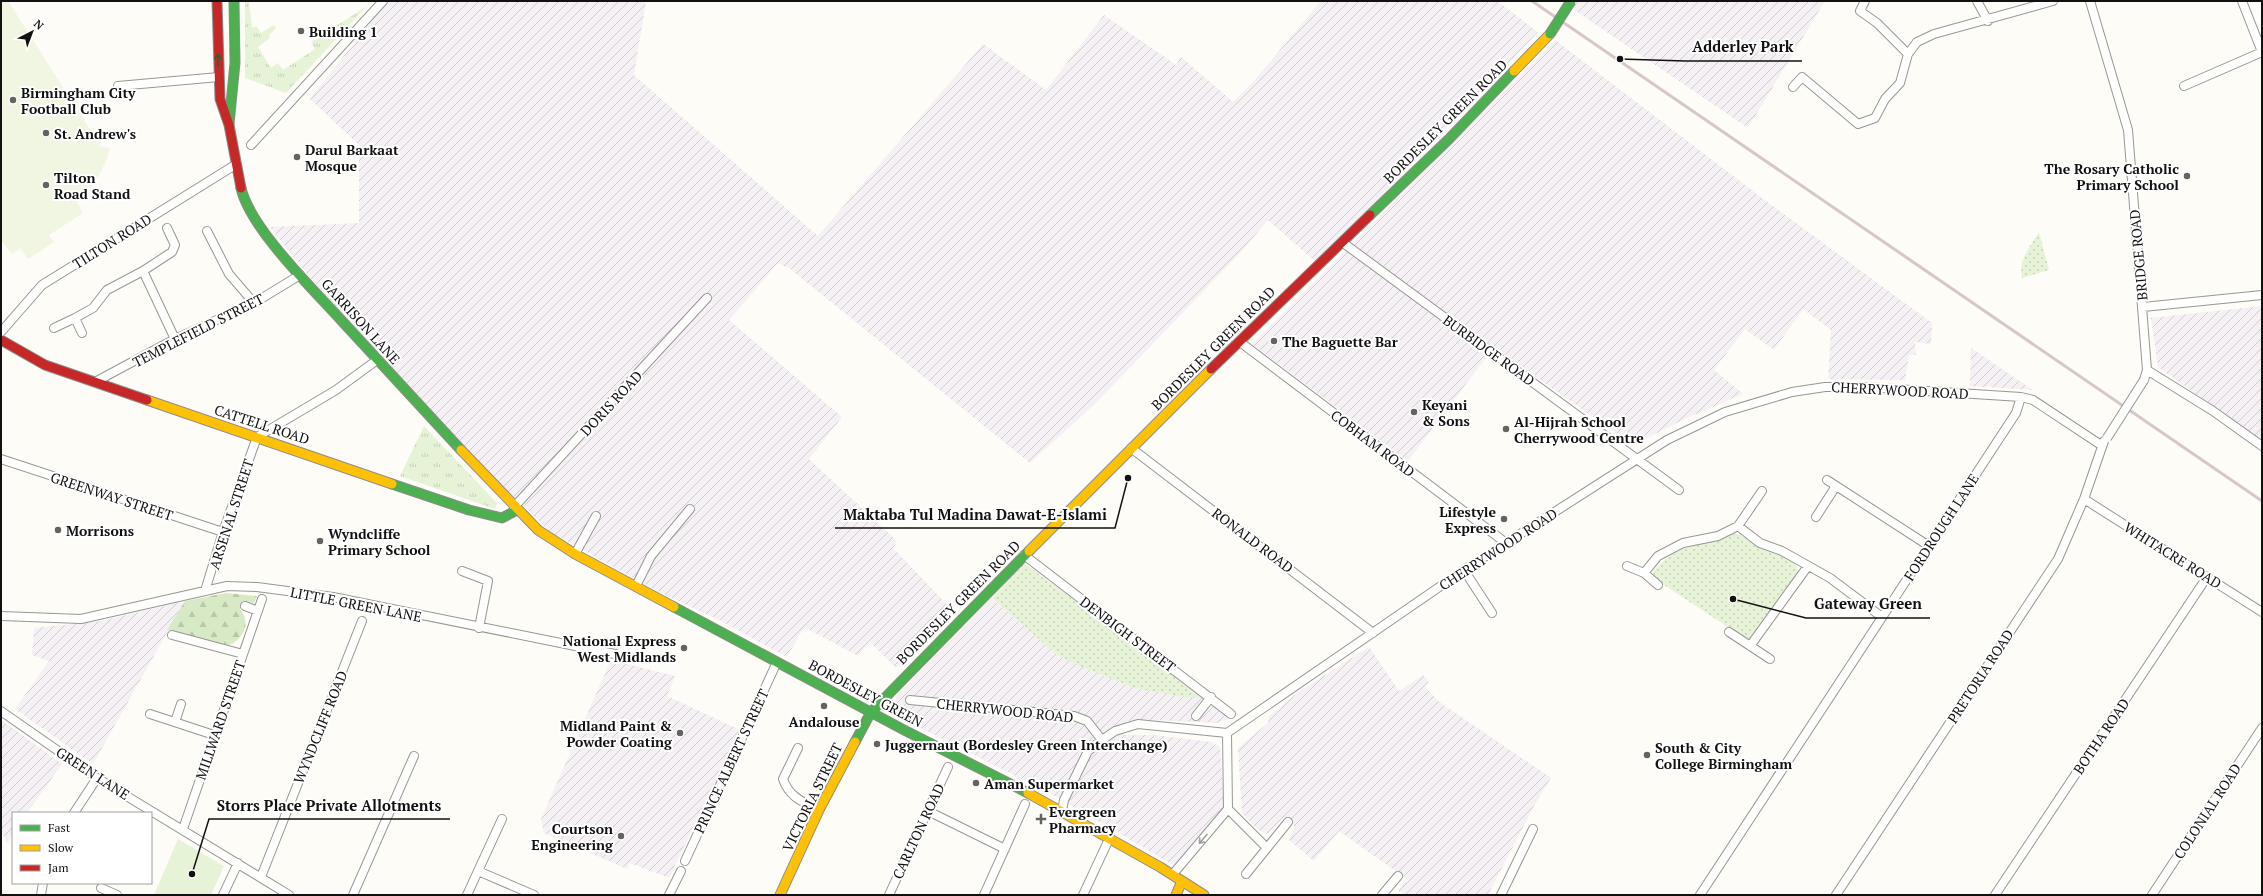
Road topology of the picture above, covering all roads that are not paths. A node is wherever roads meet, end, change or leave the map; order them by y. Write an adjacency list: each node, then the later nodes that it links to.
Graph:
1 (217, 1): 13 (main road, GARRISON LANE, one-way to 1)
2 (234, 1): 17 (main road, GARRISON LANE)
3 (383, 1): 18 (street)
4 (1571, 1): 22 (main road, BORDESLEY GREEN ROAD, bridge)
5 (1865, 1): 12 (street)
6 (1977, 1): 10 (street)
7 (2053, 1): 10 (street)
8 (2090, 1): 28 (street, BRIDGE ROAD)
9 (2242, 1): 11 (street)
10 (1988, 21): 12 (street)
11 (2262, 52): 15 (street)
12 (1908, 54): 16 (street)
13 (219, 77): 14 (street); 17 (main road, GARRISON LANE)
14 (118, 86)
15 (2184, 86)
16 (1794, 87)
17 (229, 125): 19 (main road, GARRISON LANE)
18 (251, 145)
19 (235, 165): 24 (main road, GARRISON LANE); 31 (street, TILTON ROAD)
20 (167, 228): 23 (street)
21 (207, 231): 27 (street)
22 (1342, 242): 35 (main road, BORDESLEY GREEN ROAD); 45 (street, BURBIDGE ROAD)
23 (143, 271): 29 (street); 33 (street)
24 (300, 275): 27 (street, TEMPLEFIELD STREET); 36 (main road, GARRISON LANE)
25 (2262, 295): 28 (street)
26 (707, 298): 51 (street, DORIS ROAD)
27 (254, 303): 33 (street, TEMPLEFIELD STREET)
28 (2142, 307): 37 (street, BRIDGE ROAD)
29 (75, 318): 30 (street); 32 (street)
30 (54, 328)
31 (1, 332)
32 (82, 333)
33 (175, 339): 38 (street, TEMPLEFIELD STREET)
34 (1, 340): 38 (main road, CATTELL ROAD)
35 (1240, 342): 43 (main road, BORDESLEY GREEN ROAD); 57 (street, COBHAM ROAD)
36 (377, 360): 40 (street); 51 (main road, GARRISON LANE)
37 (2147, 370): 41 (street, PRETORIA ROAD, bridge); 42 (street)
38 (95, 382): 40 (main road, CATTELL ROAD)
39 (2021, 397): 41 (street, CHERRYWOOD ROAD); 45 (street, CHERRYWOOD ROAD); 58 (street, FORDROUGH LANE)
40 (257, 437): 51 (main road, CATTELL ROAD); 56 (street, ARSENAL STREET)
41 (2102, 445): 50 (street, PRETORIA ROAD)
42 (2262, 446)
43 (1131, 448): 60 (main road, BORDESLEY GREEN ROAD); 80 (street, RONALD ROAD)
44 (1, 459): 56 (street, GREENWAY STREET)
45 (1636, 459): 48 (street, BURBIDGE ROAD); 57 (street, CHERRYWOOD ROAD)
46 (1827, 480): 47 (street)
47 (1836, 486): 54 (street); 58 (street)
48 (1679, 490)
49 (1762, 491): 55 (street)
50 (2084, 499): 66 (street, WHITACRE ROAD); 145 (street, PRETORIA ROAD)
51 (515, 509): 59 (main road, BORDESLEY GREEN)
52 (690, 509): 68 (street)
53 (596, 516): 59 (street)
54 (1816, 517)
55 (1738, 526): 62 (street); 65 (street)
56 (223, 532): 69 (street, ARSENAL STREET)
57 (1506, 543): 64 (street, CHERRYWOOD ROAD)
58 (1929, 546): 76 (street, FORDROUGH LANE)
59 (575, 554): 68 (main road, BORDESLEY GREEN)
60 (1024, 555): 87 (street, DENBIGH STREET); 91 (main road, BORDESLEY GREEN ROAD)
61 (1627, 566): 65 (street)
62 (1808, 566): 76 (street); 82 (street)
63 (462, 570): 78 (street)
64 (1464, 570): 74 (street); 80 (street, CHERRYWOOD ROAD)
65 (1644, 573): 67 (street)
66 (2207, 577): 73 (street, WHITACRE ROAD); 146 (street, BOTHA ROAD)
67 (1658, 584)
68 (636, 586): 86 (main road, BORDESLEY GREEN)
69 (205, 591): 75 (street, LITTLE GREEN LANE); 78 (street, LITTLE GREEN LANE)
70 (262, 599): 72 (street, MILLWARD STREET)
71 (245, 606): 72 (street)
72 (258, 610): 83 (street, MILLWARD STREET)
73 (2262, 612)
74 (1492, 613)
75 (1, 616)
76 (1882, 617): 144 (street, FORDROUGH LANE)
77 (362, 621): 124 (street, WYNDCLIFF ROAD)
78 (479, 628): 84 (street, LITTLE GREEN LANE)
79 (1729, 632): 82 (street)
80 (1373, 633): 97 (street, CHERRYWOOD ROAD)
81 (172, 635): 83 (street)
82 (1750, 646): 85 (street)
83 (243, 654): 98 (street, MILLWARD STREET)
84 (615, 654)
85 (1770, 659)
86 (777, 662): 91 (main road, BORDESLEY GREEN); 117 (street, PRINCE ALBERT STREET)
87 (1211, 697): 93 (street, DENBIGH STREET); 94 (street)
88 (910, 700): 99 (street, CHERRYWOOD ROAD)
89 (181, 704): 95 (street)
90 (1, 711): 103 (street, GREEN LANE)
91 (871, 712): 106 (main road, VICTORIA STREET); 108 (main road, BORDESLEY GREEN)
92 (150, 714): 95 (street)
93 (1231, 714)
94 (1196, 716)
95 (175, 722): 98 (street)
96 (2262, 728): 147 (street, COLONIAL ROAD)
97 (1227, 733): 99 (street); 105 (street)
98 (214, 735): 112 (street, MILLWARD STREET)
99 (1102, 740): 108 (street)
100 (798, 748): 106 (street)
101 (414, 756): 132 (street)
102 (948, 767): 107 (street, CARLTON ROAD)
103 (97, 778): 109 (street); 112 (street, GREEN LANE)
104 (1025, 804): 116 (street)
105 (1228, 809): 115 (street); 121 (street, one-way to 121)
106 (819, 810): 136 (main road, VICTORIA STREET)
107 (928, 811): 116 (street); 137 (street, CARLTON ROAD)
108 (1062, 811): 114 (main road, BORDESLEY GREEN)
109 (75, 812)
110 (502, 819): 119 (street)
111 (1288, 822): 115 (street)
112 (183, 829): 118 (street, GREEN LANE)
113 (1532, 829): 143 (street)
114 (1110, 837): 121 (main road, BORDESLEY GREEN); 139 (street)
115 (1267, 848): 122 (street)
116 (1005, 849): 138 (street)
117 (685, 861)
118 (238, 863): 124 (street, GREEN LANE); 130 (street)
119 (478, 871): 133 (street); 134 (street)
120 (680, 871): 135 (street)
121 (1173, 874): 125 (main road, BORDESLEY GREEN)
122 (1246, 874)
123 (1398, 876): 142 (street)
124 (261, 877): 131 (street, GREEN LANE)
125 (1182, 881): 140 (main road); 141 (main road, BORDESLEY GREEN)
126 (43, 884): 128 (street)
127 (101, 888): 129 (street)
128 (42, 895)
129 (117, 895)
130 (223, 895)
131 (289, 895)
132 (353, 895)
133 (467, 895)
134 (534, 895)
135 (670, 895)
136 (780, 895)
137 (889, 895)
138 (984, 895)
139 (1083, 895)
140 (1176, 895)
141 (1204, 895)
142 (1382, 895)
143 (1501, 895)
144 (1700, 895)
145 (1836, 895)
146 (1995, 895)
147 (2152, 895)

